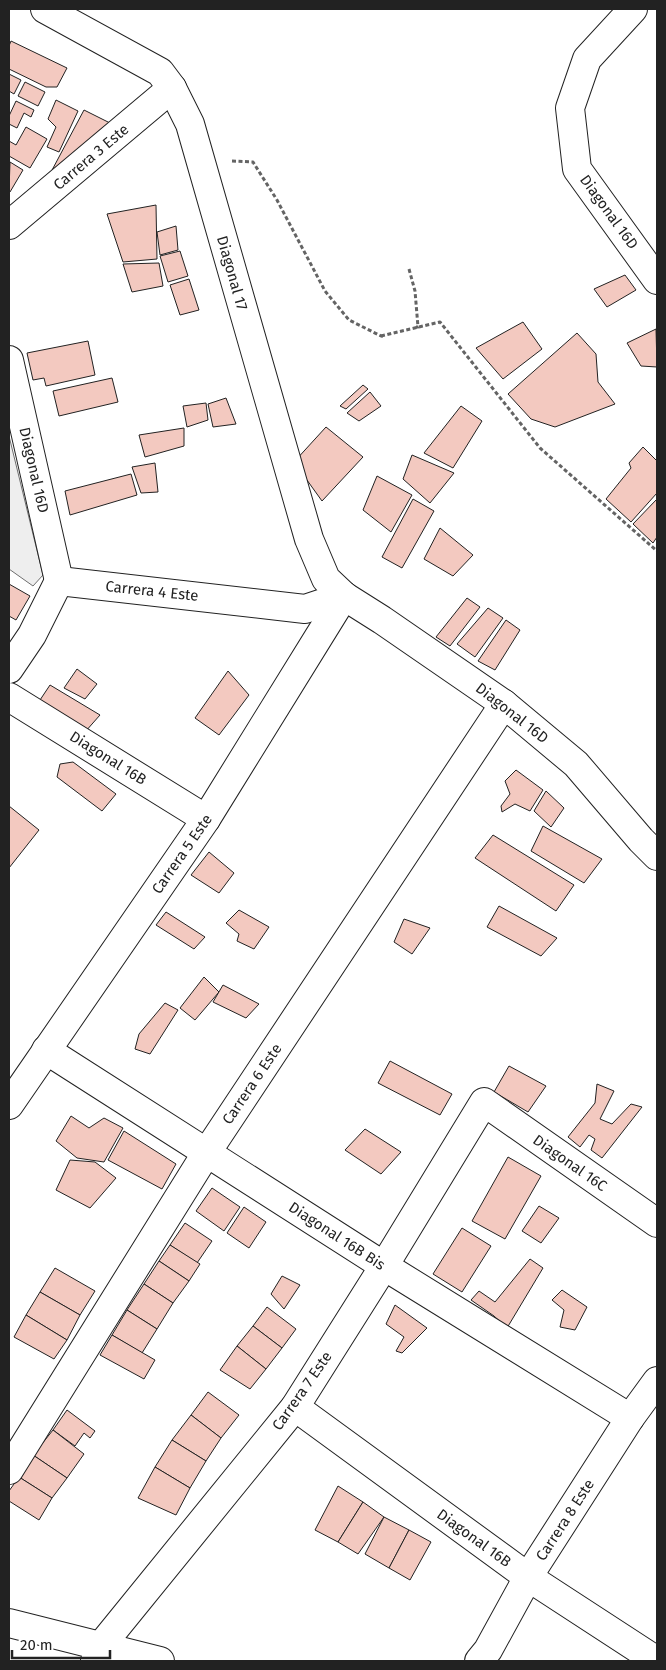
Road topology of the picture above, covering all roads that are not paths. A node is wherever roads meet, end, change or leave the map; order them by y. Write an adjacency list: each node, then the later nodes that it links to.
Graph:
1 (45, 9): 3 (street, Diagonal 17)
2 (633, 9): 5 (street, Diagonal 16D)
3 (172, 88): 4 (street, Carrera 3 Este); 8 (street, Diagonal 17)
4 (9, 225)
5 (657, 280)
6 (9, 360): 7 (street, Diagonal 16D)
7 (59, 581): 8 (street, Carrera 4 Este); 9 (street)
8 (344, 596): 11 (street, Diagonal 16D); 12 (street, Carrera 5 Este)
9 (9, 669)
10 (9, 698): 12 (street, Diagonal 16B)
11 (504, 704): 13 (street, Diagonal 16D); 17 (street, Carrera 6 Este)
12 (206, 819): 14 (street, Carrera 5 Este)
13 (657, 856)
14 (46, 1050): 16 (street, Carrera 5 Este); 17 (street, Diagonal 16B Bis)
15 (484, 1102): 18 (street, Diagonal 16C); 19 (street, Carrera 7 Este)
16 (9, 1105)
17 (207, 1152): 19 (street, Diagonal 16B Bis); 23 (street, Carrera 6 Este)
18 (657, 1223)
19 (384, 1266): 21 (street, Carrera 7 Este); 22 (street, Diagonal 16B Bis)
20 (657, 1382): 22 (street, Carrera 8 Este)
21 (295, 1407): 24 (street, Diagonal 16B); 26 (street, Carrera 7 Este)
22 (630, 1418): 24 (street, Carrera 8 Este)
23 (9, 1470)
24 (528, 1577): 28 (street, Carrera 8 Este); 29 (street, Diagonal 16B)
25 (9, 1623): 26 (street)
26 (97, 1654): 27 (street)
27 (160, 1661)
28 (479, 1661)
29 (657, 1661)

